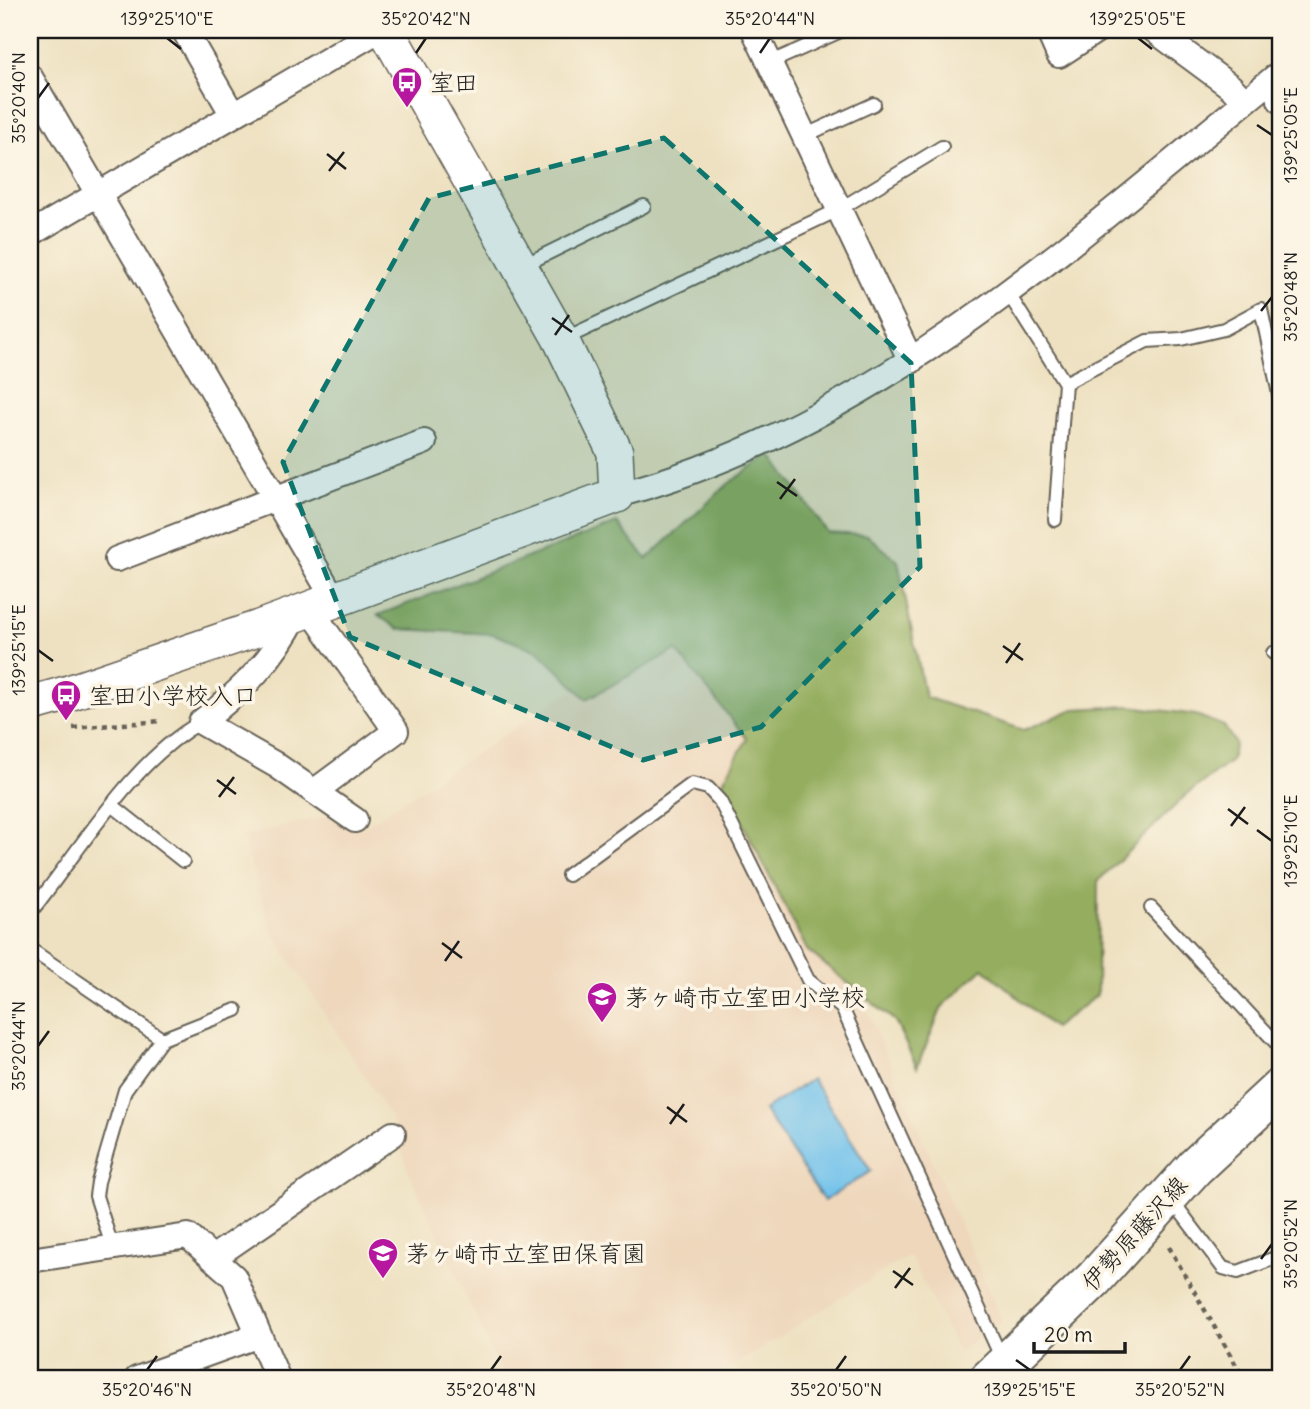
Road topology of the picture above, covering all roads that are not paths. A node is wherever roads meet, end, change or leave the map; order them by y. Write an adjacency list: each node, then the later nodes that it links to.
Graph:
1 (184, 30): 15 (street)
2 (379, 30): 15 (street)
3 (386, 30): 22 (street)
4 (754, 30): 9 (street)
5 (843, 30): 9 (lane)
6 (1048, 30): 7 (street)
7 (1097, 30)
8 (1154, 30): 13 (street)
9 (769, 63): 16 (street)
10 (1279, 74): 12 (street); 13 (street)
11 (30, 77): 18 (street)
12 (1280, 100)
13 (1244, 101): 23 (street)
14 (874, 104): 16 (lane)
15 (233, 115): 18 (street)
16 (804, 136): 20 (street)
17 (942, 147): 20 (lane)
18 (97, 195): 21 (street); 30 (street)
19 (644, 206): 22 (lane)
20 (838, 210): 24 (lane); 25 (street)
21 (30, 234)
22 (521, 266): 24 (street)
23 (1007, 293): 25 (street); 26 (lane)
24 (561, 340): 29 (street)
25 (911, 361): 29 (street)
26 (1065, 383): 27 (lane); 31 (lane)
27 (1280, 399)
28 (424, 442): 30 (street)
29 (617, 495): 33 (street)
30 (275, 499): 32 (street); 33 (street)
31 (1055, 520)
32 (117, 559)
33 (313, 607): 34 (street); 35 (street); 36 (street)
34 (30, 704)
35 (201, 722): 36 (street); 37 (lane)
36 (315, 791): 38 (street)
37 (112, 805): 39 (lane); 42 (lane)
38 (355, 820)
39 (183, 861)
40 (568, 875): 55 (lane)
41 (1152, 908): 46 (lane)
42 (30, 912)
43 (30, 949): 45 (lane)
44 (236, 1010): 45 (lane)
45 (162, 1039): 50 (lane)
46 (1280, 1047)
47 (1280, 1088): 49 (main road, 伊勢原藤沢線)
48 (393, 1134): 52 (street)
49 (1159, 1204): 51 (lane); 55 (main road, 伊勢原藤沢線)
50 (112, 1246): 52 (street); 53 (street)
51 (1280, 1256)
52 (214, 1257): 54 (street)
53 (30, 1260)
54 (259, 1335): 56 (street); 57 (street)
55 (997, 1372)
56 (137, 1379)
57 (278, 1379)

